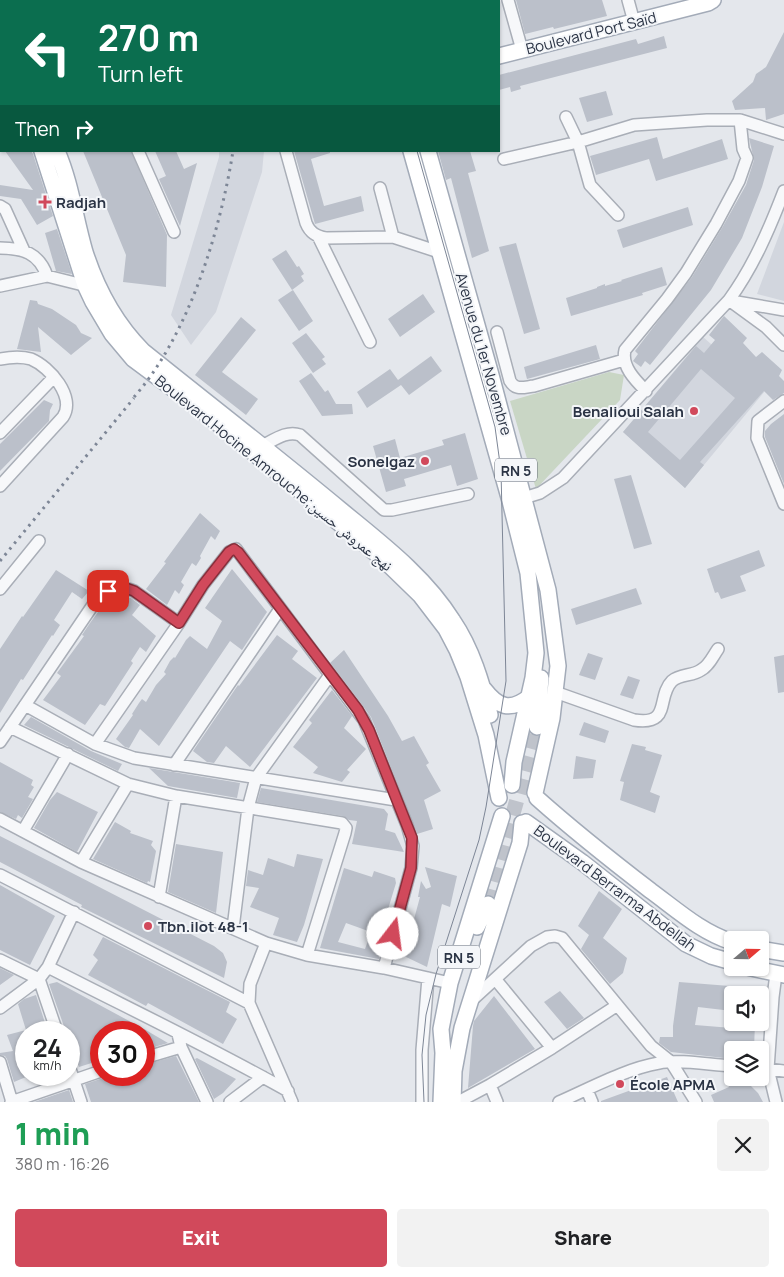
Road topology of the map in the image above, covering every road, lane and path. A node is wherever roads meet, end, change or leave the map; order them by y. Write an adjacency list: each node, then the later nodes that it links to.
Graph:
1 (508, 0): 6 (street)
2 (628, 0): 5 (street)
3 (713, 0): 4 (main road, Boulevard Port Saïd)
4 (698, 2): 5 (main road, Boulevard Port Saïd)
5 (634, 22): 6 (main road, Boulevard Port Saïd)
6 (522, 50): 7 (main road, Boulevard Port Saïd)
7 (500, 56)
8 (566, 117): 11 (street)
9 (740, 120): 10 (street); 11 (street); 39 (street)
10 (784, 134)
11 (578, 142): 18 (street); 22 (street)
12 (42, 152): 30 (main road, Boulevard Hocine Amrouche;نهج عمروش حسين)
13 (56, 152): 32 (main road, Boulevard Hocine Amrouche;نهج عمروش حسين)
14 (138, 152): 23 (street)
15 (286, 152): 24 (street)
16 (411, 152): 28 (main road, Avenue du 1er Novembre / RN 5)
17 (428, 152): 47 (main road, Avenue du 1er Novembre / RN 5)
18 (504, 159)
19 (380, 188): 25 (street)
20 (784, 191): 33 (street)
21 (0, 206): 27 (street)
22 (618, 215)
23 (174, 232)
24 (318, 236): 25 (street); 36 (street)
25 (393, 237): 28 (street)
26 (0, 248): 27 (street)
27 (24, 251): 29 (street)
28 (439, 252): 47 (main road, Avenue du 1er Novembre / RN 5)
29 (47, 276): 30 (street); 31 (street)
30 (85, 285): 32 (street); 68 (main road, Boulevard Hocine Amrouche;نهج عمروش حسين)
31 (0, 286)
32 (104, 297): 44 (main road, Boulevard Hocine Amrouche;نهج عمروش حسين)
33 (729, 300): 34 (street); 37 (street); 41 (street)
34 (784, 310)
35 (497, 332): 39 (street)
36 (370, 342)
37 (784, 345)
38 (0, 359): 40 (street)
39 (624, 360): 41 (street)
40 (54, 377): 43 (street); 45 (street)
41 (646, 391): 47 (street)
42 (784, 401): 48 (street)
43 (0, 433)
44 (262, 446): 46 (street); 57 (main road, Boulevard Hocine Amrouche;نهج عمروش حسين)
45 (0, 486)
46 (468, 494)
47 (517, 500): 50 (main road, Avenue du 1er Novembre / RN 5); 53 (main road, Avenue du 1er Novembre / RN 5)
48 (784, 504)
49 (39, 541): 51 (street)
50 (528, 573): 53 (main road, RN 5); 59 (main road, Avenue du 1er Novembre / RN 5)
51 (0, 588)
52 (280, 609): 54 (street); 56 (street); 65 (street)
53 (552, 620): 58 (main road, Avenue du 1er Novembre / RN 5)
54 (179, 623): 60 (street); 63 (street)
55 (718, 649): 58 (street)
56 (330, 675): 66 (street); 71 (street)
57 (483, 687): 59 (main road); 68 (main road, Boulevard Hocine Amrouche;نهج عمروش حسين)
58 (555, 692): 69 (main road, Avenue du 1er Novembre / RN 5)
59 (528, 696): 68 (main road, Avenue du 1er Novembre / RN 5)
60 (25, 705): 61 (street); 63 (street)
61 (10, 727): 62 (street); 64 (street)
62 (0, 742)
63 (95, 744): 65 (street)
64 (68, 754): 67 (street); 76 (street)
65 (174, 764): 66 (street)
66 (256, 778): 71 (street); 72 (street)
67 (128, 784): 70 (street); 77 (street)
68 (506, 790): 69 (main road); 73 (main road)
69 (536, 795): 75 (main road); 82 (main road, Boulevard Berrarma Abdellah)
70 (176, 796): 72 (street); 79 (street)
71 (396, 800): 90 (street)
72 (248, 808): 81 (street); 86 (street)
73 (502, 816): 75 (main road); 95 (main road, RN 5)
74 (0, 819): 76 (street)
75 (524, 823): 88 (main road, Boulevard Berrarma Abdellah); 97 (main road, RN 5)
76 (23, 831): 77 (street)
77 (81, 862): 79 (street)
78 (0, 875): 80 (street)
79 (159, 897): 81 (street)
80 (74, 912): 89 (street); 96 (street)
81 (233, 928): 83 (street)
82 (724, 939)
83 (266, 943): 86 (street); 96 (street)
84 (769, 950): 85 (main road)
85 (784, 953)
86 (307, 955): 90 (street)
87 (0, 960): 92 (street)
88 (724, 960)
89 (48, 967): 92 (street); 101 (street)
90 (384, 968): 93 (street)
91 (780, 975): 102 (street)
92 (39, 978): 99 (street); 100 (street)
93 (428, 978): 95 (street); 123 (street)
94 (496, 980): 97 (street); 98 (street); 104 (street)
95 (450, 983): 105 (main road, RN 5)
96 (249, 1002): 118 (street)
97 (470, 1002): 105 (main road, RN 5)
98 (616, 1006): 104 (street); 108 (street)
99 (0, 1008)
100 (53, 1021)
101 (178, 1034): 103 (street); 112 (street)
102 (767, 1041)
103 (182, 1047): 106 (street); 121 (street)
104 (552, 1048): 114 (street)
105 (450, 1053): 105 (main road, RN 5); 124 (main road, RN 5); 125 (main road, RN 5)
106 (155, 1055)
107 (0, 1062): 119 (street)
108 (671, 1062): 109 (street); 117 (street); 130 (street)
109 (724, 1065)
110 (769, 1069): 111 (street)
111 (784, 1071)
112 (263, 1077): 118 (street); 122 (street)
113 (769, 1082): 131 (street)
114 (490, 1085): 126 (street); 127 (street)
115 (54, 1086): 119 (street)
116 (75, 1086): 120 (street)
117 (587, 1090): 128 (street); 129 (street)
118 (290, 1096)
119 (11, 1102)
120 (81, 1102)
121 (207, 1102)
122 (230, 1102)
123 (422, 1102)
124 (441, 1102)
125 (453, 1102)
126 (458, 1102)
127 (497, 1102)
128 (559, 1102)
129 (592, 1102)
130 (696, 1102)
131 (776, 1102)

